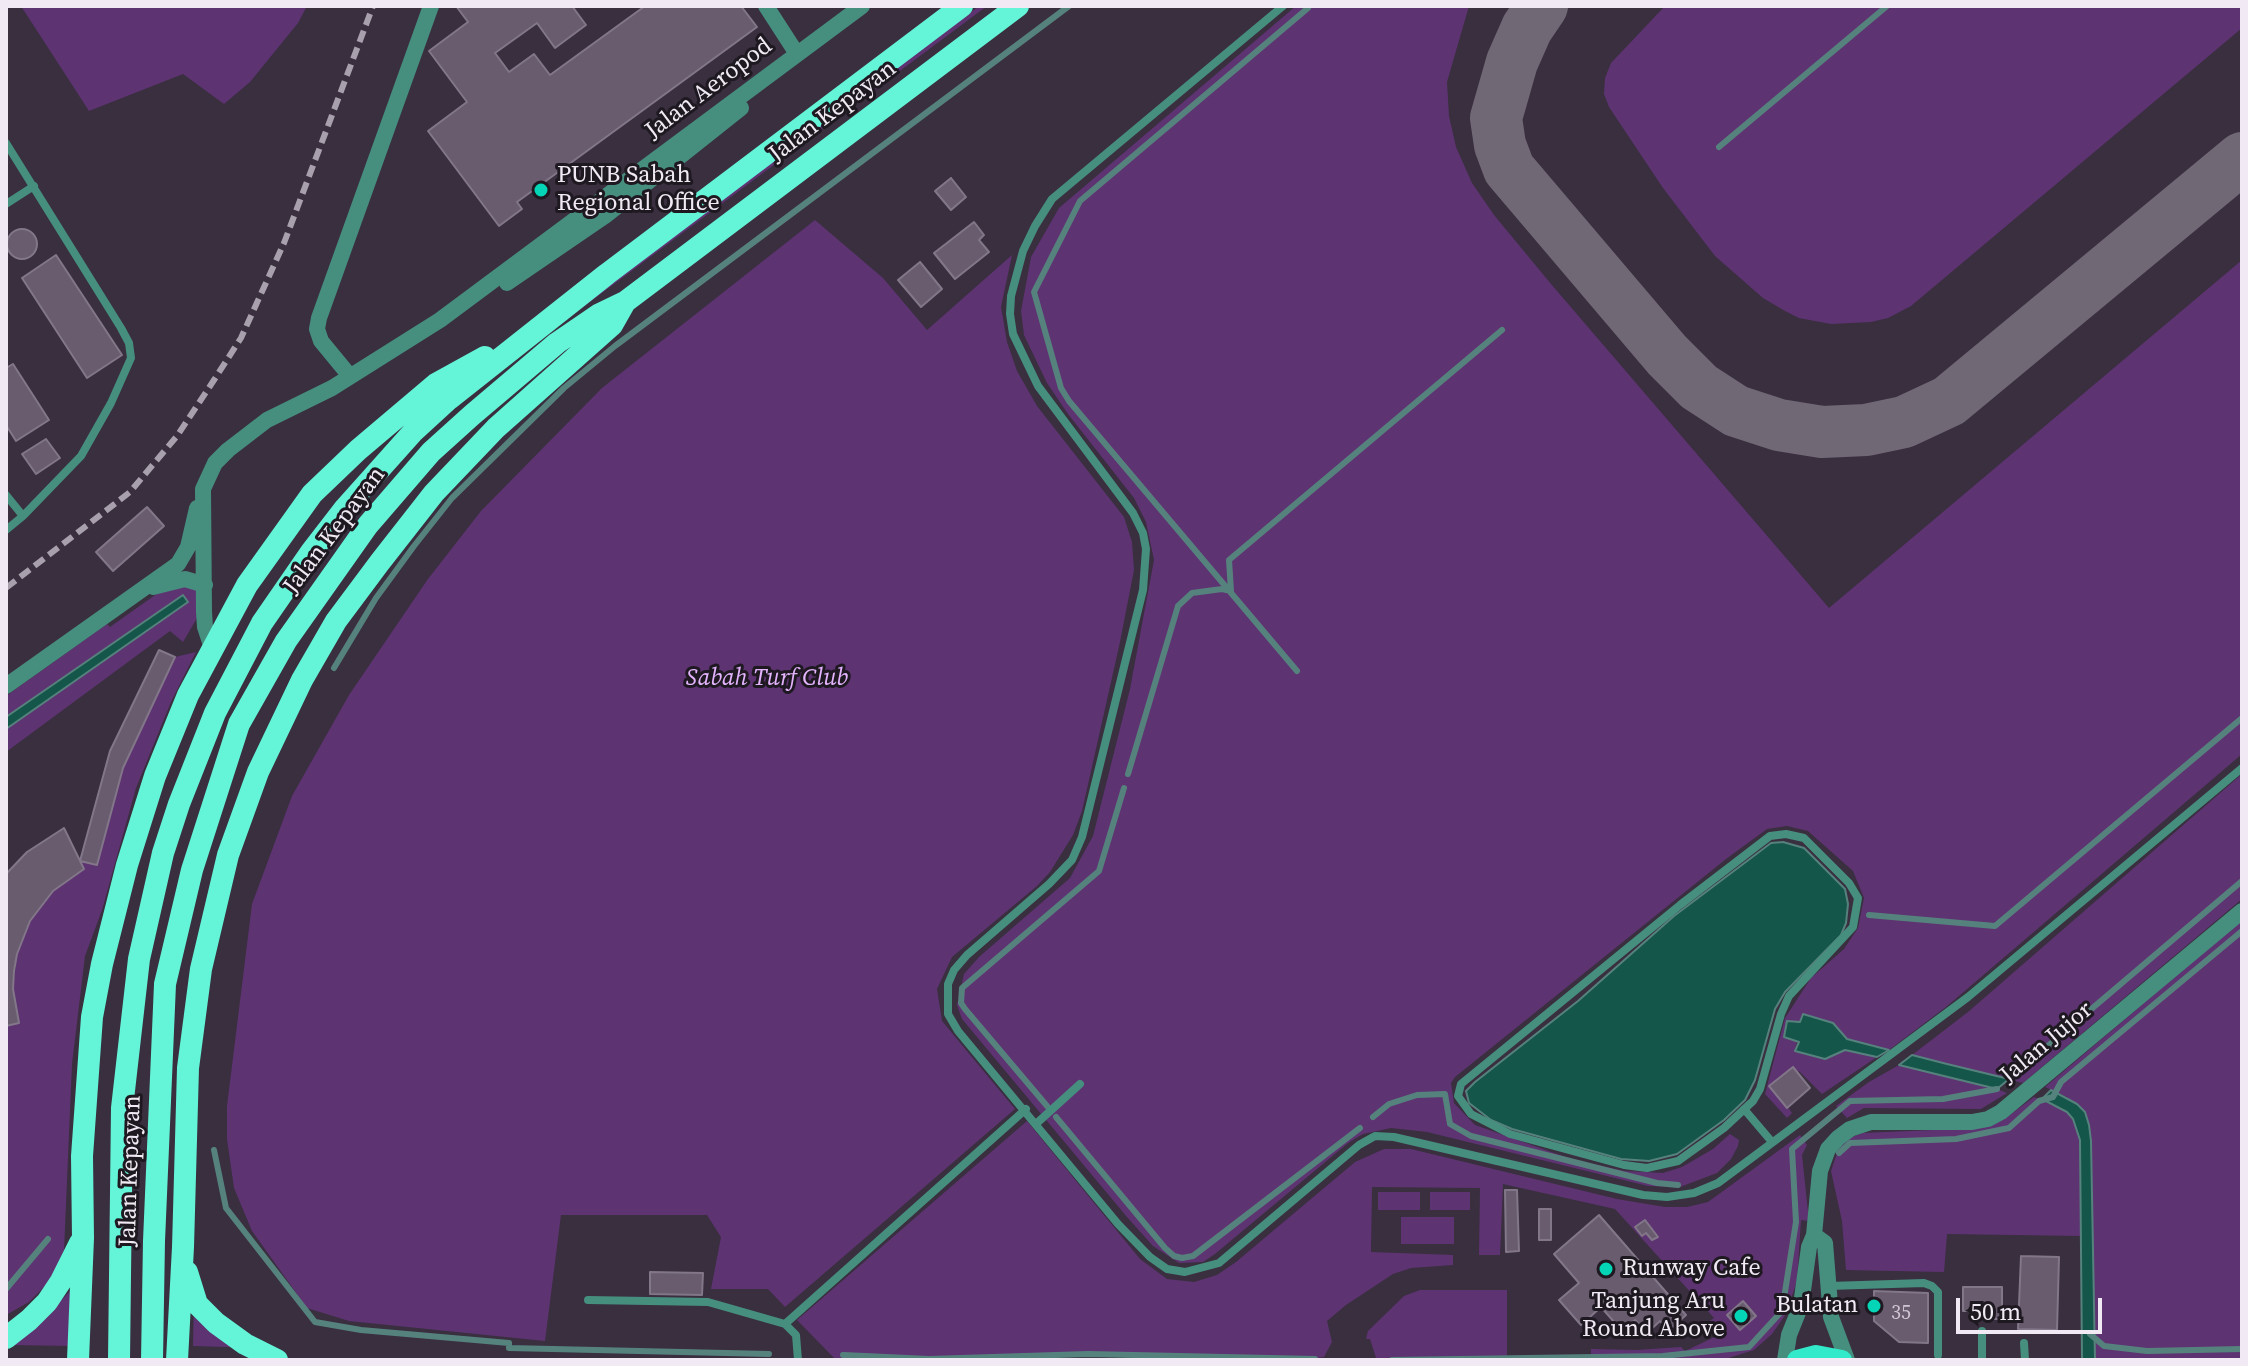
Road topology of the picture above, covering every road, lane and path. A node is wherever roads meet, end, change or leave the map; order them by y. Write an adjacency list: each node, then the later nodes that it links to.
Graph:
1 (431, 6): 13 (street)
2 (766, 6): 7 (street)
3 (862, 6): 7 (street, Jalan Aeropod)
4 (962, 6): 12 (highway, Jalan Kepayan)
5 (1018, 6): 11 (highway, Jalan Kepayan)
6 (1283, 6): 25 (lane)
7 (797, 54): 13 (street, Jalan Aeropod)
8 (6, 143): 9 (lane)
9 (34, 186): 10 (lane); 16 (lane)
10 (6, 204)
11 (625, 302): 31 (highway); 41 (highway, Jalan Kepayan)
12 (547, 323): 20 (highway); 40 (highway, Jalan Kepayan)
13 (349, 375): 14 (street, Jalan Aeropod)
14 (203, 489): 18 (street); 19 (street)
15 (6, 495): 16 (lane)
16 (23, 516): 17 (lane)
17 (6, 530)
18 (205, 585): 19 (street); 20 (street)
19 (141, 592): 21 (street)
20 (212, 648): 30 (highway)
21 (6, 686)
22 (2242, 768): 28 (lane)
23 (2242, 911): 29 (street, Jalan Jujor)
24 (1080, 1084): 27 (lane)
25 (1026, 1109): 27 (lane); 34 (lane)
26 (1744, 1109): 26 (lane); 28 (lane)
27 (1037, 1123): 28 (lane)
28 (1772, 1142)
29 (1814, 1235): 32 (street); 45 (street)
30 (83, 1238): 36 (highway); 39 (highway)
31 (183, 1247): 42 (highway); 43 (highway)
32 (1828, 1286): 38 (lane); 47 (street)
33 (588, 1300): 34 (lane)
34 (785, 1324): 44 (lane)
35 (1982, 1331): 48 (lane)
36 (6, 1338)
37 (2024, 1343): 49 (lane)
38 (1938, 1355)
39 (78, 1360)
40 (119, 1360)
41 (152, 1360)
42 (177, 1360)
43 (277, 1360)
44 (798, 1360)
45 (1785, 1360)
46 (1797, 1360): 47 (main road)
47 (1845, 1360)
48 (1982, 1360)
49 (2025, 1360)

